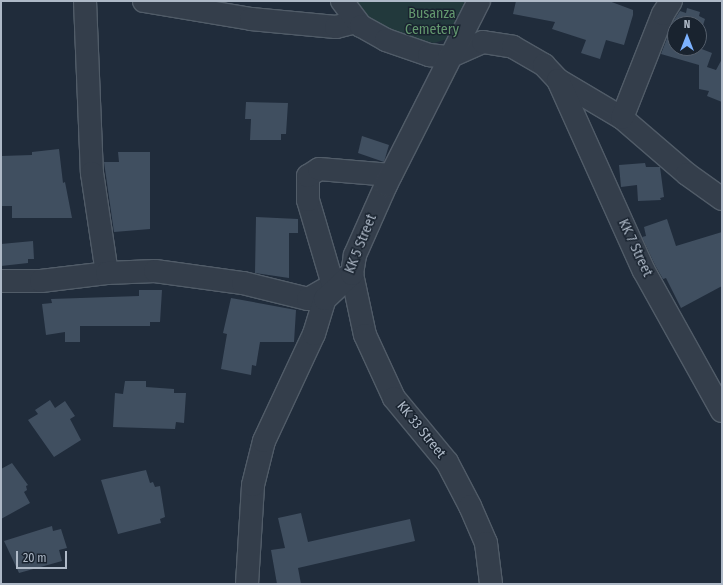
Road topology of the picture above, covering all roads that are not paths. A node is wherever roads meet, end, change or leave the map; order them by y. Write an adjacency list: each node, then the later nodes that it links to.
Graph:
1 (85, 1): 12 (street)
2 (144, 1): 6 (street)
3 (342, 1): 6 (street, KK 7 Street)
4 (479, 1): 7 (street, KK 5 Street)
5 (671, 1): 9 (street)
6 (356, 22): 7 (street, KK 7 Street)
7 (450, 57): 8 (street, KK 7 Street); 10 (street, KK 5 Street)
8 (558, 80): 9 (street, KK 7 Street); 15 (street, KK 7 Street)
9 (622, 118): 11 (street, KK 7 Street)
10 (391, 175): 13 (street, KK 5 Street); 13 (street, KK 33 Street)
11 (722, 199)
12 (107, 273): 13 (street); 14 (street)
13 (343, 279): 17 (street, KK 5 Street); 18 (street, KK 33 Street)
14 (1, 281)
15 (716, 381): 16 (street, KK 7 Street)
16 (722, 411)
17 (247, 584)
18 (491, 584)

